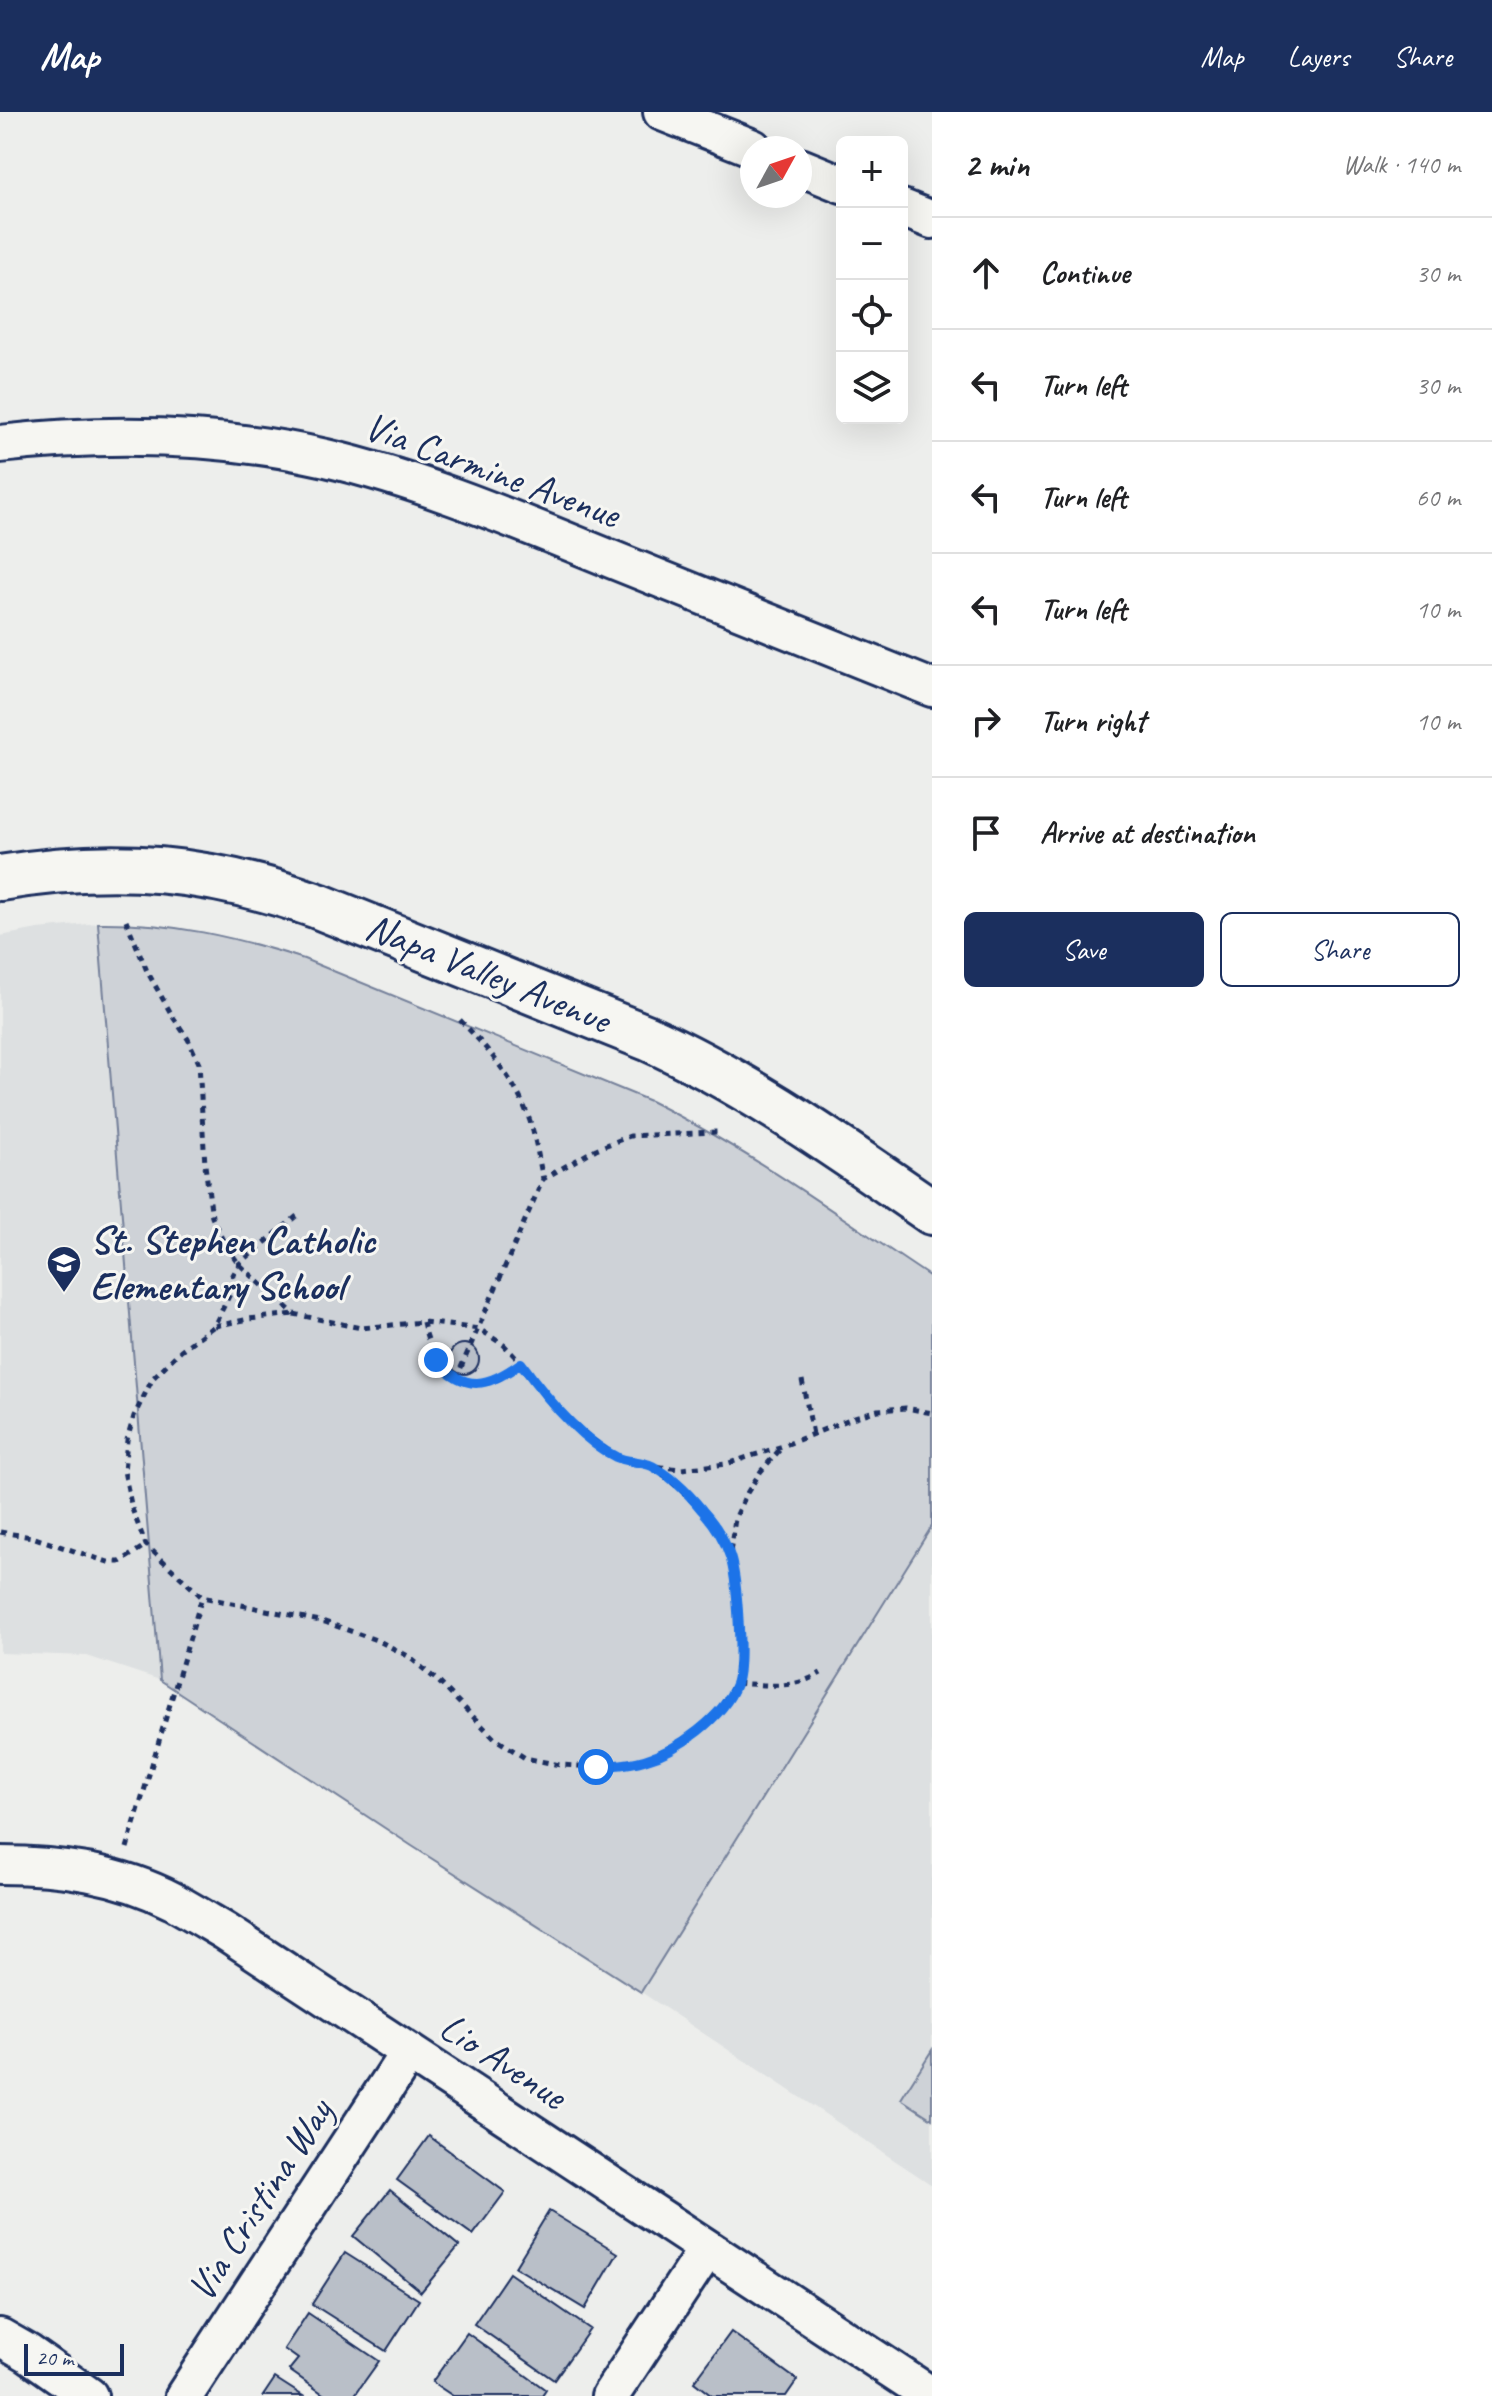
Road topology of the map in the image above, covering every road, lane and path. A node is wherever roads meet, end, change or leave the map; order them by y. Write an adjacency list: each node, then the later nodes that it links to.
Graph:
1 (662, 112): 2 (street)
2 (740, 143)
3 (812, 172): 4 (street)
4 (836, 182)
5 (908, 210): 6 (street)
6 (932, 220)
7 (0, 444): 8 (street, Via Carmine Avenue)
8 (932, 688)
9 (0, 878): 14 (street, Napa Valley Avenue)
10 (126, 920): 16 (path)
11 (460, 1020): 13 (path)
12 (717, 1132): 13 (path)
13 (543, 1179): 20 (path)
14 (932, 1212)
15 (297, 1216): 16 (path)
16 (239, 1264): 17 (path); 19 (path)
17 (294, 1314): 18 (path); 19 (path)
18 (423, 1322): 20 (path); 22 (path)
19 (214, 1326): 29 (path)
20 (479, 1329): 21 (path); 22 (path)
21 (521, 1363): 22 (path); 27 (path)
22 (456, 1379)
23 (802, 1380): 25 (path)
24 (932, 1413): 25 (path)
25 (813, 1434): 26 (path)
26 (783, 1446): 27 (path); 30 (path)
27 (652, 1466): 30 (path)
28 (0, 1532): 29 (path)
29 (146, 1545): 31 (path)
30 (730, 1552): 33 (path)
31 (202, 1597): 33 (path); 34 (path)
32 (821, 1673): 33 (path)
33 (736, 1683)
34 (127, 1848)
35 (0, 1865): 36 (street, Lio Avenue)
36 (409, 2052): 37 (street, Lio Avenue); 40 (street, Via Cristina Way)
37 (707, 2249): 41 (street); 42 (street, Lio Avenue)
38 (0, 2337): 39 (street)
39 (89, 2396)
40 (184, 2396)
41 (610, 2396)
42 (932, 2396)

